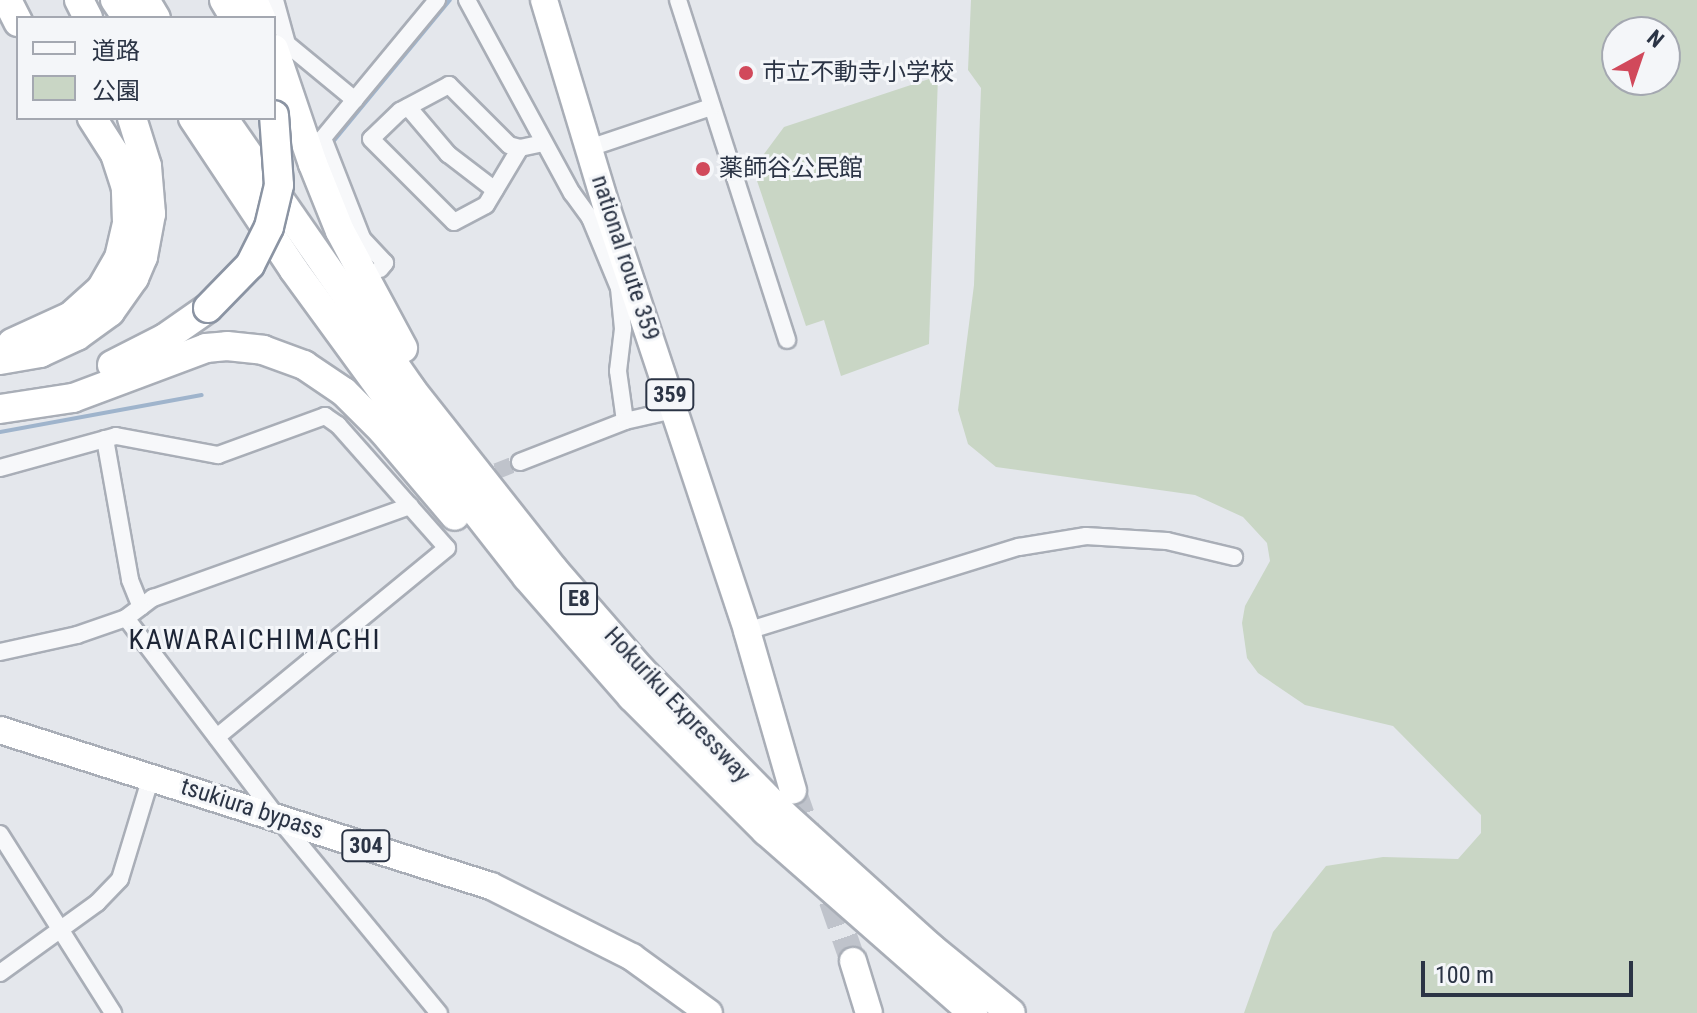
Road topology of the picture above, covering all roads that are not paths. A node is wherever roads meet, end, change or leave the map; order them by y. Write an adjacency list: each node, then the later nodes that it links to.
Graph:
1 (7, 0): 7 (highway)
2 (275, 0): 9 (street)
3 (437, 0): 9 (street)
4 (467, 0): 17 (street)
5 (544, 0): 19 (highway, national route 359 / 359)
6 (678, 0): 11 (street)
7 (16, 18)
8 (276, 55): 39 (highway)
9 (355, 100): 22 (street)
10 (408, 107): 18 (street); 20 (street); 20 (street)
11 (711, 107): 19 (street); 23 (street)
12 (93, 120): 24 (highway)
13 (133, 120): 25 (highway)
14 (194, 120): 39 (highway, Hokuriku Expressway / E8)
15 (224, 120): 39 (highway, Hokuriku Expressway / E8)
16 (274, 120): 26 (highway, bridge)
17 (543, 143): 18 (street); 21 (street)
18 (520, 148): 20 (street)
19 (589, 148): 21 (highway, national route 359 / 359)
20 (495, 190)
21 (601, 220): 28 (highway, national route 359 / 359); 29 (street)
22 (380, 269)
23 (787, 340)
24 (0, 348)
25 (0, 360)
26 (0, 398)
27 (0, 409): 39 (highway)
28 (674, 410): 29 (street); 37 (highway, national route 359 / 359)
29 (625, 421): 31 (street)
30 (105, 439): 32 (street); 33 (street); 35 (street)
31 (520, 462)
32 (0, 468)
33 (410, 506): 35 (street); 41 (street)
34 (1234, 557): 37 (street)
35 (141, 607): 36 (street)
36 (126, 618): 38 (street); 41 (street)
37 (747, 631): 43 (highway, national route 359 / 359)
38 (0, 652)
39 (637, 684): 53 (highway, Hokuriku Expressway / E8); 54 (highway, Hokuriku Expressway / E8)
40 (0, 730): 42 (highway, tsukiura bypass / 304)
41 (217, 737): 44 (street)
42 (151, 777): 44 (highway, tsukiura bypass / 304); 46 (street)
43 (793, 790)
44 (278, 818): 50 (street); 51 (highway, tsukiura bypass / 304)
45 (0, 834): 46 (street)
46 (60, 931): 48 (street); 49 (street)
47 (853, 961): 52 (highway)
48 (0, 973)
49 (113, 1013)
50 (439, 1013)
51 (709, 1013)
52 (869, 1013)
53 (973, 1013)
54 (1011, 1013)

